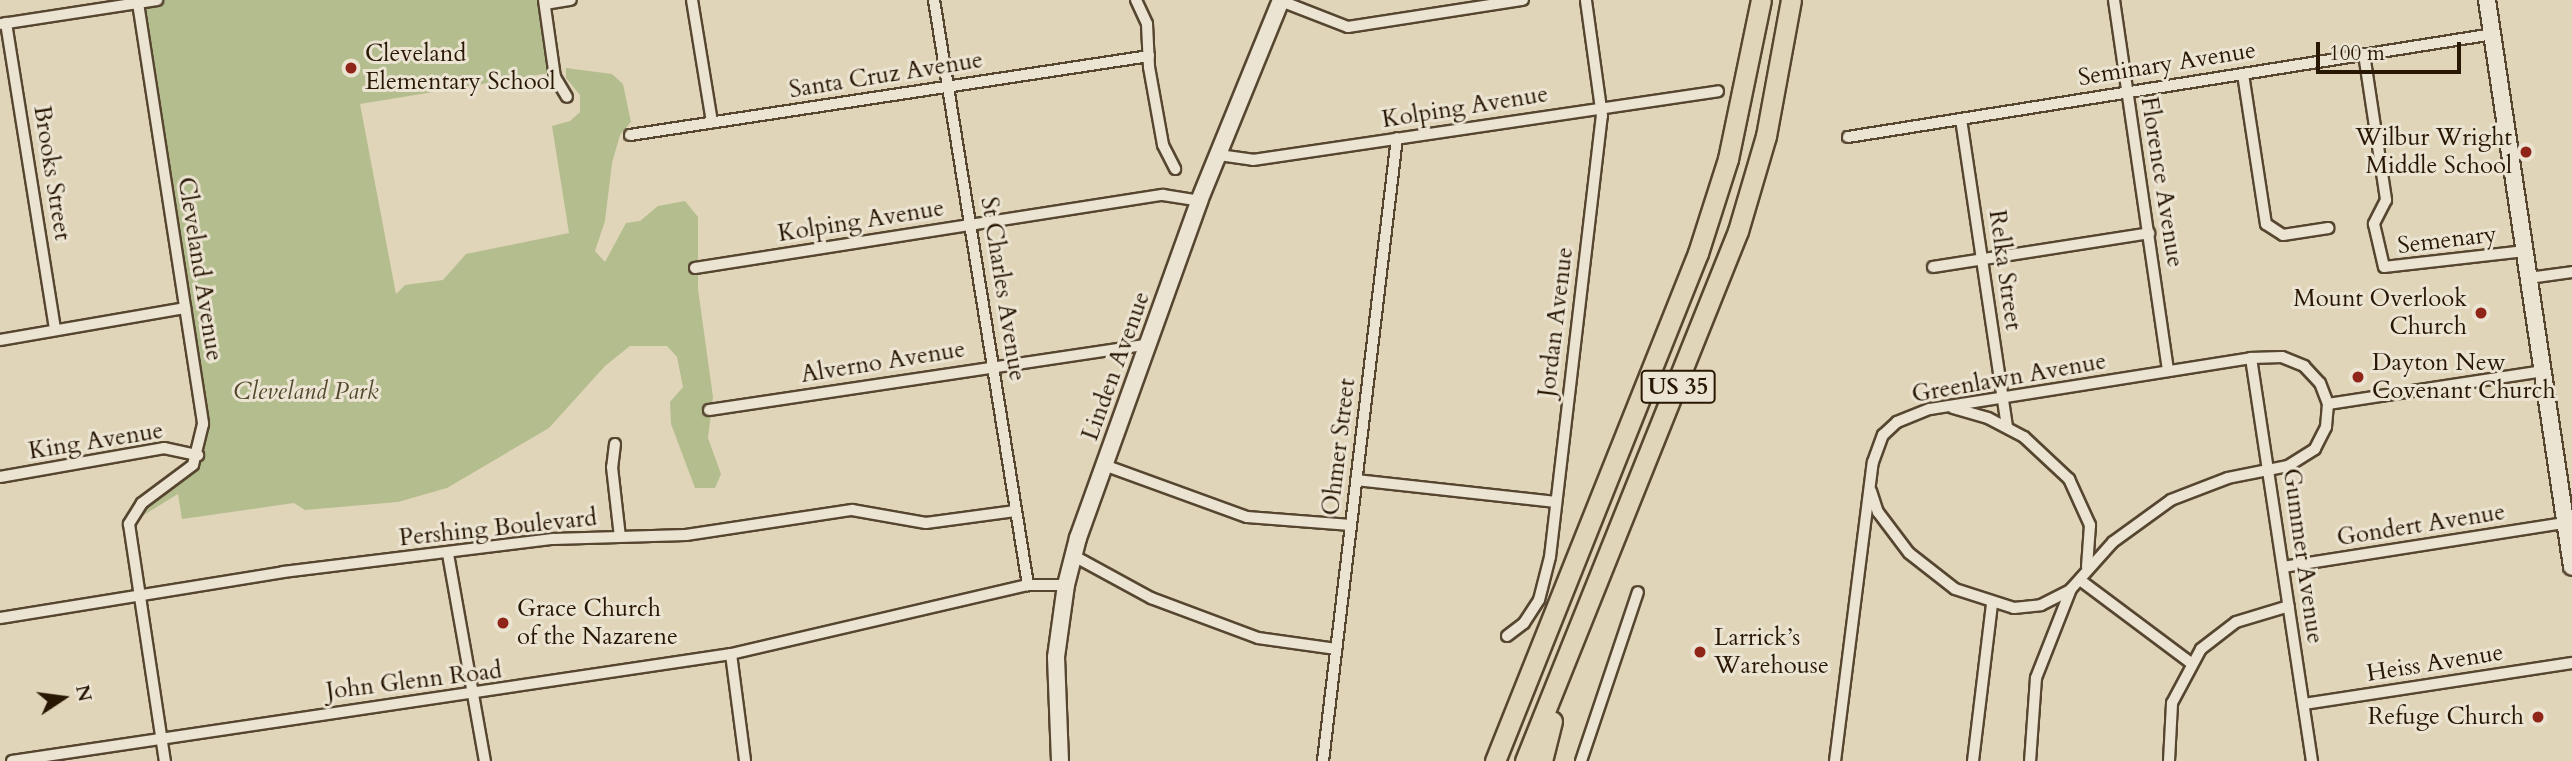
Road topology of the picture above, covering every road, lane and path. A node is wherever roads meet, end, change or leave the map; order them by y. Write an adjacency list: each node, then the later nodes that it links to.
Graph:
1 (157, 0): 15 (street)
2 (571, 0): 13 (street)
3 (692, 0): 28 (street)
4 (934, 0): 22 (street, St Charles Avenue)
5 (1136, 0): 20 (street)
6 (1281, 0): 14 (street); 32 (main road, Linden Avenue)
7 (1523, 0): 14 (street)
8 (1586, 0): 26 (street, Jordan Avenue)
9 (1761, 0): 89 (highway, US 35)
10 (1791, 0): 86 (highway, US 35)
11 (2114, 0): 24 (street, Florence Avenue)
12 (2487, 0): 18 (main road)
13 (544, 2): 25 (street)
14 (1492, 2)
15 (138, 3): 16 (street); 44 (street, Cleveland Avenue)
16 (104, 4): 17 (street)
17 (3, 23): 45 (street, Brooks Street)
18 (2493, 34): 19 (street, Seminary Avenue); 38 (main road)
19 (2364, 54): 21 (street, Seminary Avenue); 38 (street, Semenary)
20 (1149, 56): 22 (street, Santa Cruz Avenue); 33 (street)
21 (2243, 74): 24 (street, Seminary Avenue); 36 (street)
22 (949, 86): 28 (street, Santa Cruz Avenue); 35 (street, St Charles Avenue)
23 (1718, 91): 26 (street, Kolping Avenue)
24 (2127, 91): 27 (street, Seminary Avenue); 37 (street, Florence Avenue)
25 (567, 97)
26 (1601, 107): 31 (street, Kolping Avenue); 64 (street, Jordan Avenue)
27 (1961, 119): 30 (street, Seminary Avenue); 39 (street, Relka Street)
28 (712, 122): 29 (street, Santa Cruz Avenue)
29 (630, 135)
30 (1848, 137)
31 (1397, 138): 32 (street, Kolping Avenue); 62 (street, Ohmer Street)
32 (1219, 155): 34 (main road, Linden Avenue)
33 (1175, 169)
34 (1199, 201): 35 (street, Kolping Avenue); 47 (main road, Linden Avenue)
35 (971, 225): 41 (street, Kolping Avenue); 49 (street, St Charles Avenue)
36 (2328, 228)
37 (2148, 233): 39 (street); 50 (street, Florence Avenue)
38 (2525, 251): 43 (main road)
39 (1982, 259): 40 (street); 52 (street, Relka Street)
40 (1933, 267)
41 (695, 268)
42 (2572, 272): 43 (street)
43 (2529, 278): 51 (main road)
44 (185, 308): 45 (street); 58 (street, Cleveland Avenue)
45 (55, 330): 46 (street)
46 (0, 340)
47 (1148, 344): 49 (street, Alverno Avenue); 59 (main road, Linden Avenue)
48 (2252, 358): 50 (street, Greenlawn Avenue); 53 (street, Greenlawn Avenue); 60 (street, Gummer Avenue)
49 (993, 366): 55 (street, Alverno Avenue); 65 (street, St Charles Avenue)
50 (2168, 371): 52 (street, Greenlawn Avenue)
51 (2543, 371): 53 (street); 66 (main road)
52 (2002, 397): 54 (street, Greenlawn Avenue); 56 (street, Relka Street)
53 (2328, 404): 60 (street)
54 (1947, 407): 56 (street); 63 (street, Greenlawn Avenue)
55 (709, 410)
56 (2007, 426): 73 (street)
57 (615, 444): 68 (street)
58 (198, 455): 61 (street, King Avenue); 79 (street)
59 (1104, 465): 67 (street); 70 (main road, Linden Avenue)
60 (2269, 470): 72 (street, Gummer Avenue); 73 (street)
61 (0, 477)
62 (1356, 480): 64 (street); 67 (street, Ohmer Street)
63 (1870, 488): 80 (street); 104 (street, Greenlawn Avenue)
64 (1554, 502): 83 (street, Jordan Avenue)
65 (1015, 511): 68 (street, Pershing Boulevard); 75 (street, St Charles Avenue)
66 (2566, 523): 71 (main road); 72 (street, Gondert Avenue)
67 (1351, 525): 84 (street, Ohmer Street)
68 (620, 537): 69 (street, Pershing Boulevard)
69 (448, 554): 79 (street, Pershing Boulevard); 90 (street)
70 (1073, 556): 76 (main road, Linden Avenue); 84 (street)
71 (2572, 566)
72 (2283, 567): 81 (street, Gummer Avenue)
73 (2087, 569): 74 (street)
74 (2080, 580): 77 (street); 87 (street)
75 (1028, 585): 76 (street, John Glenn Road); 85 (street, John Glenn Road)
76 (1066, 585): 97 (main road, Linden Avenue)
77 (2071, 589): 80 (street); 106 (street)
78 (1637, 592): 103 (street)
79 (138, 595): 82 (street, Pershing Boulevard); 92 (street)
80 (1992, 604): 105 (street)
81 (2289, 606): 87 (street); 91 (street, Gummer Avenue)
82 (0, 616)
83 (1507, 636)
84 (1336, 649): 98 (street, Ohmer Street)
85 (731, 654): 90 (street, John Glenn Road); 96 (street)
86 (1567, 656): 101 (highway, US 35); 102 (highway)
87 (2191, 663): 107 (street)
88 (2572, 663): 91 (street, Heiss Avenue)
89 (1526, 677): 99 (highway); 100 (highway, US 35)
90 (474, 695): 92 (street, John Glenn Road); 95 (street)
91 (2304, 704): 108 (street, Gummer Avenue)
92 (161, 738): 93 (street, John Glenn Road); 94 (street)
93 (12, 761)
94 (165, 761)
95 (485, 761)
96 (745, 761)
97 (1059, 761)
98 (1322, 761)
99 (1487, 761)
100 (1494, 761)
101 (1525, 761)
102 (1542, 761)
103 (1581, 761)
104 (1835, 761)
105 (1972, 761)
106 (2030, 761)
107 (2169, 761)
108 (2312, 761)

